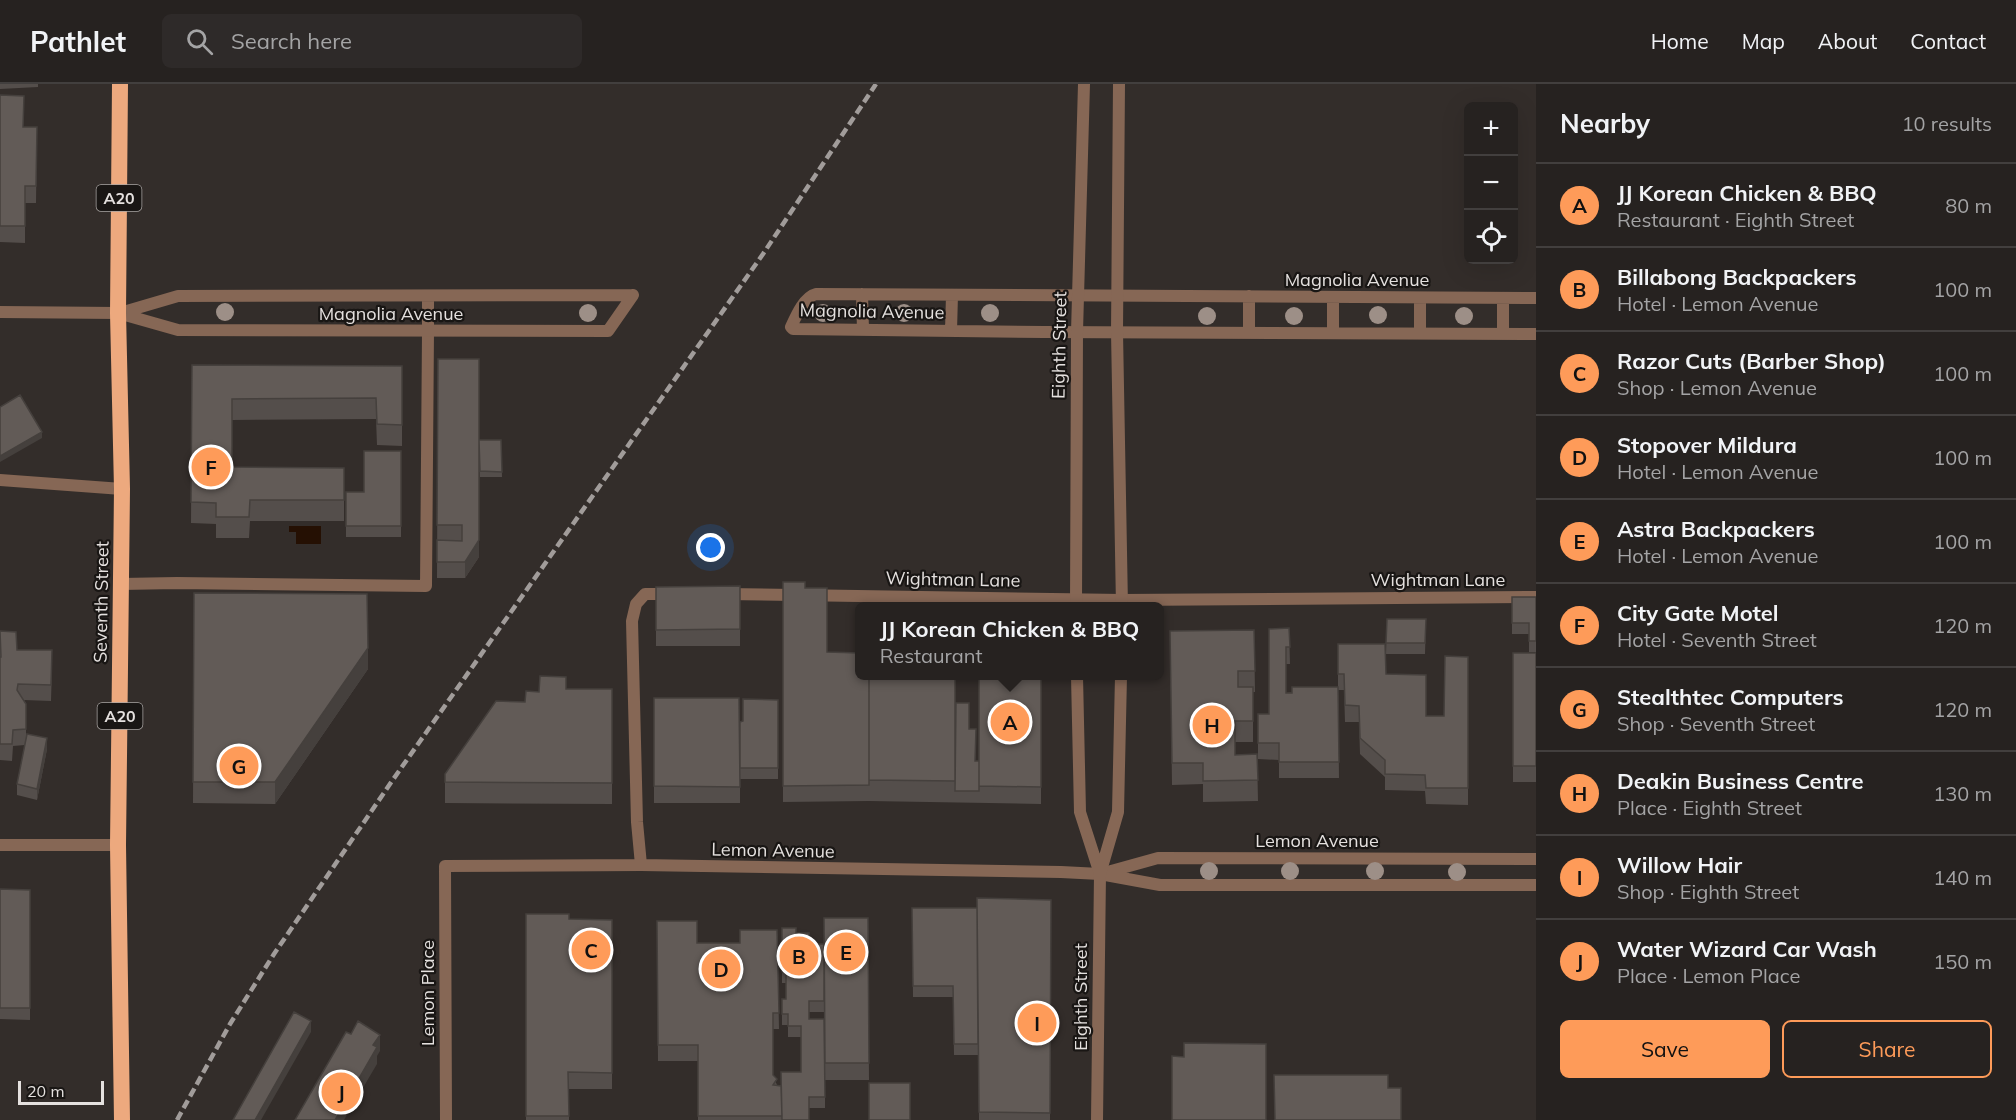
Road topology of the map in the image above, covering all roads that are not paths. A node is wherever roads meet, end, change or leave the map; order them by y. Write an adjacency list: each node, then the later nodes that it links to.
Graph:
1 (120, 84): 15 (highway, Seventh Street / A20)
2 (1083, 84): 6 (street, Eighth Street)
3 (1119, 84): 7 (street)
4 (862, 294): 5 (street, Magnolia Avenue); 16 (street); 16 (street, Magnolia Avenue)
5 (952, 295): 6 (street, Magnolia Avenue); 18 (street)
6 (1078, 295): 7 (street, Magnolia Avenue); 19 (street, Eighth Street)
7 (1118, 295): 9 (street, Magnolia Avenue); 20 (street)
8 (428, 296): 15 (street, Magnolia Avenue); 17 (street); 17 (street, Magnolia Avenue)
9 (1250, 297): 10 (street, Magnolia Avenue); 21 (street)
10 (1333, 297): 11 (street, Magnolia Avenue); 22 (street)
11 (1420, 298): 12 (street, Magnolia Avenue); 23 (street)
12 (1503, 298): 13 (street, Magnolia Avenue); 24 (street)
13 (1536, 298)
14 (0, 312): 15 (street, Magnolia Avenue)
15 (118, 313): 17 (street, Magnolia Avenue); 27 (highway, Seventh Street / A20)
16 (863, 330): 18 (street, Magnolia Avenue)
17 (428, 331): 28 (street)
18 (951, 331): 19 (street, Magnolia Avenue)
19 (1077, 332): 20 (street, Magnolia Avenue); 33 (street, Eighth Street)
20 (1117, 332): 21 (street, Magnolia Avenue); 34 (street)
21 (1249, 333): 22 (street, Magnolia Avenue)
22 (1333, 333): 23 (street, Magnolia Avenue)
23 (1420, 333): 24 (street, Magnolia Avenue)
24 (1503, 334): 25 (street, Magnolia Avenue)
25 (1536, 334)
26 (0, 480): 27 (street)
27 (122, 489): 28 (highway, Seventh Street / A20)
28 (121, 584): 39 (highway, Seventh Street / A20)
29 (680, 594): 41 (street)
30 (715, 594): 32 (street, Wightman Lane)
31 (1536, 597): 35 (street, Wightman Lane)
32 (1036, 602)
33 (1076, 602)
34 (1122, 602)
35 (1164, 602)
36 (1077, 680): 43 (street, Eighth Street)
37 (1121, 680): 43 (street, Eighth Street)
38 (0, 845): 39 (street)
39 (118, 845): 45 (highway, Seventh Street / A20)
40 (1536, 859): 43 (street, Lemon Avenue)
41 (641, 865): 42 (street, Lemon Avenue); 43 (street, Lemon Avenue)
42 (445, 866): 46 (street, Lemon Place)
43 (1100, 874): 44 (street, Lemon Avenue); 47 (street, Eighth Street)
44 (1536, 885)
45 (122, 1120)
46 (446, 1120)
47 (1097, 1120)

